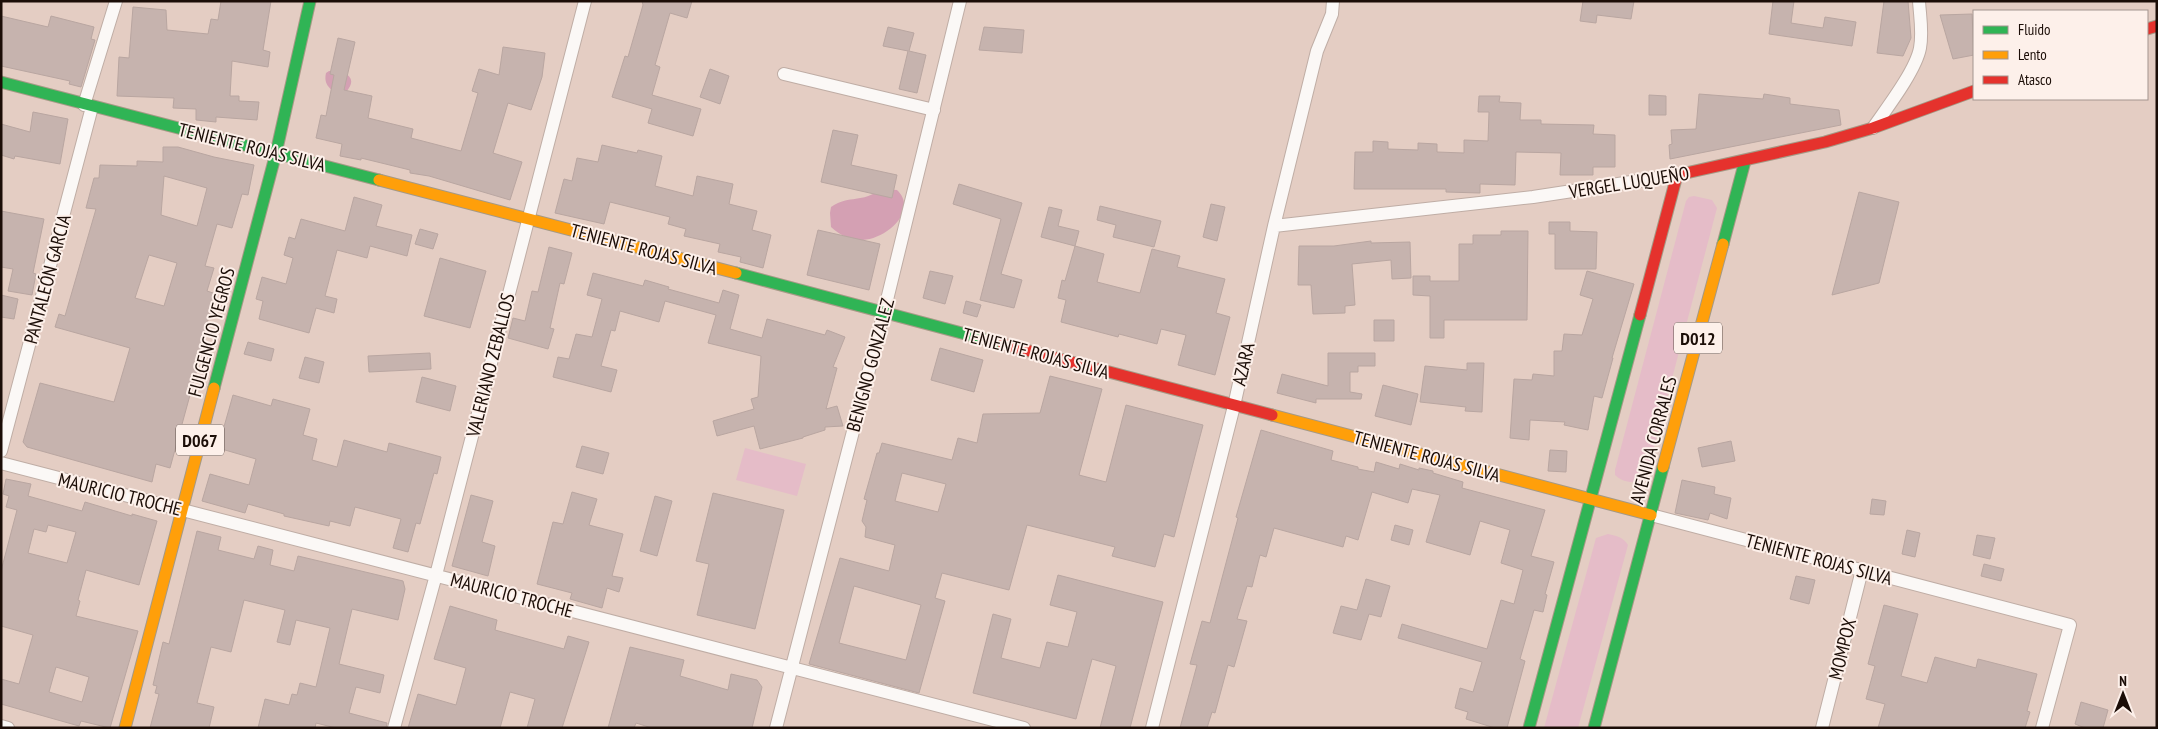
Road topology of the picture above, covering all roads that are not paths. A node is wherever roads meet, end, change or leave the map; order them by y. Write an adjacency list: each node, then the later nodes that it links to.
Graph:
1 (116, 1): 10 (street, PANTALEÓN GARCIA)
2 (310, 1): 13 (main road, FULGENCIO YEGROS / D067)
3 (585, 1): 16 (street, VALERIANO ZEBALLOS)
4 (960, 1): 11 (street, BENIGNO GONZALEZ)
5 (1334, 1): 17 (street, AZARA)
6 (1918, 1): 12 (street)
7 (784, 74): 11 (street)
8 (1, 82): 10 (main road, TENIENTE ROJAS SILVA)
9 (1973, 91): 12 (main road, VERGEL LUQUEÑO)
10 (88, 106): 13 (main road, TENIENTE ROJAS SILVA); 20 (street, PANTALEÓN GARCIA)
11 (934, 110): 18 (street, BENIGNO GONZALEZ)
12 (1873, 128): 14 (main road, VERGEL LUQUEÑO)
13 (276, 153): 16 (main road, TENIENTE ROJAS SILVA); 23 (main road, FULGENCIO YEGROS / D067)
14 (1745, 161): 15 (main road, VERGEL LUQUEÑO); 24 (main road, AVENIDA CORRALES / D012)
15 (1677, 174): 17 (street, VERGEL LUQUEÑO); 22 (main road)
16 (527, 218): 18 (main road, TENIENTE ROJAS SILVA); 26 (street, VALERIANO ZEBALLOS)
17 (1274, 226): 19 (street, AZARA)
18 (884, 312): 19 (main road, TENIENTE ROJAS SILVA); 27 (street, BENIGNO GONZALEZ)
19 (1234, 406): 22 (main road, TENIENTE ROJAS SILVA); 34 (street, AZARA)
20 (1, 451)
21 (1, 463): 23 (street, MAURICIO TROCHE)
22 (1590, 499): 24 (main road, TENIENTE ROJAS SILVA); 35 (main road)
23 (182, 510): 26 (street, MAURICIO TROCHE); 30 (main road, FULGENCIO YEGROS / D067)
24 (1651, 515): 25 (street, TENIENTE ROJAS SILVA); 36 (main road, AVENIDA CORRALES / D012)
25 (1862, 570): 37 (street, MOMPOX); 38 (street, TENIENTE ROJAS SILVA)
26 (436, 575): 27 (street, MAURICIO TROCHE); 31 (street, VALERIANO ZEBALLOS)
27 (791, 668): 32 (street, BENIGNO GONZALEZ); 33 (street, MAURICIO TROCHE)
28 (1, 726): 29 (street)
29 (8, 728)
30 (125, 728)
31 (394, 728)
32 (776, 728)
33 (1024, 728)
34 (1152, 728)
35 (1529, 728)
36 (1594, 728)
37 (1822, 728)
38 (2042, 728)

